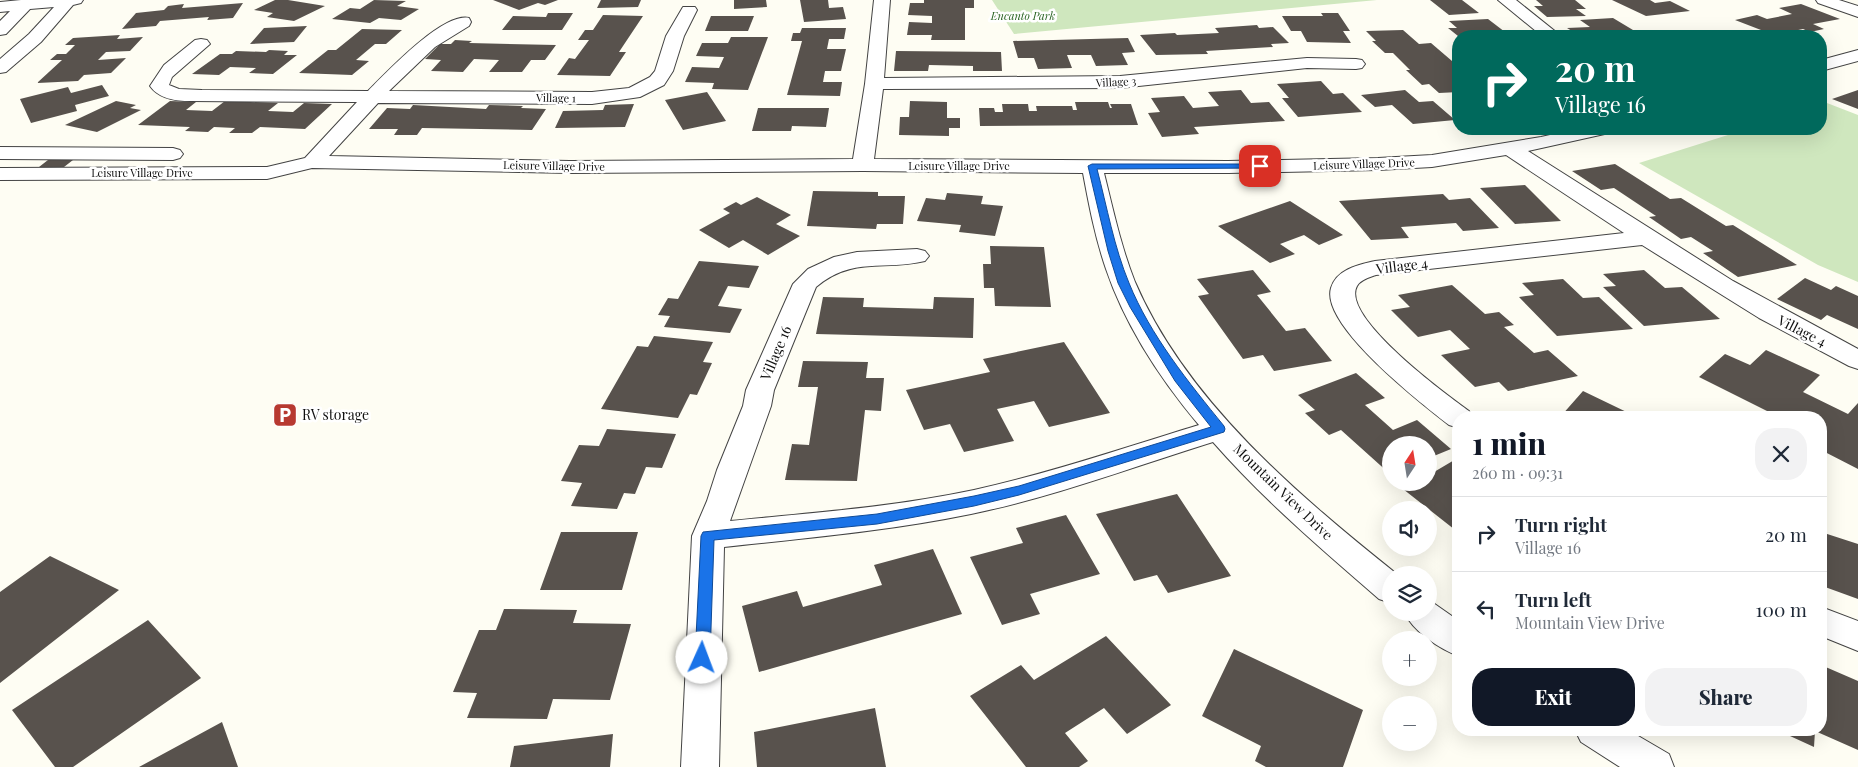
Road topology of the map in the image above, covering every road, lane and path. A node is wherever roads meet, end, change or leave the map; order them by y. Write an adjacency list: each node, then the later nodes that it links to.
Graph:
1 (69, 0): 2 (street); 6 (street); 17 (street)
2 (75, 0)
3 (882, 0): 19 (street)
4 (1506, 0): 12 (street)
5 (1824, 0): 9 (street)
6 (28, 2): 7 (street); 11 (street)
7 (0, 7)
8 (689, 10): 20 (street, Village 1)
9 (1858, 12)
10 (463, 22): 20 (street)
11 (0, 30)
12 (1544, 30)
13 (201, 44): 20 (street, Village 1)
14 (1858, 55): 15 (street)
15 (1829, 63): 18 (street)
16 (1356, 64): 19 (street, Village 3)
17 (0, 68)
18 (1858, 70)
19 (874, 84): 26 (street)
20 (373, 96): 25 (street)
21 (1573, 135): 22 (street, Leisure Village Drive)
22 (1509, 148): 27 (street, Leisure Village Drive); 29 (street, Village 4)
23 (0, 153): 24 (street, Leisure Village Drive)
24 (28, 154): 25 (street, Leisure Village Drive); 28 (street)
25 (312, 162): 26 (street, Leisure Village Drive); 28 (street, Leisure Village Drive)
26 (863, 165): 27 (street, Leisure Village Drive)
27 (1092, 166): 33 (street, Mountain View Drive)
28 (0, 174)
29 (1646, 238): 31 (street, Village 4); 32 (street, Village 4)
30 (917, 256): 34 (street, Village 16)
31 (1858, 360)
32 (1452, 412)
33 (1220, 429): 34 (street); 35 (street, Mountain View Drive)
34 (708, 536): 41 (street, Village 16)
35 (1382, 581)
36 (1433, 621): 38 (street)
37 (1827, 623): 39 (street)
38 (1452, 636)
39 (1858, 636)
40 (1604, 736): 42 (street)
41 (700, 767)
42 (1655, 767)

